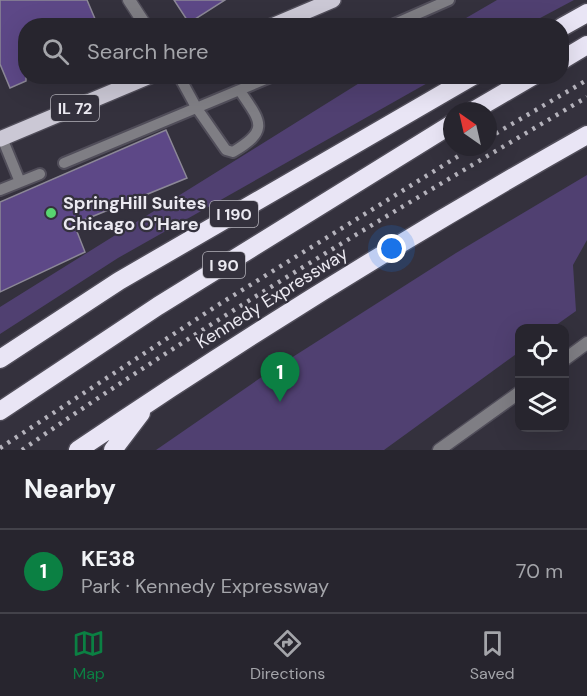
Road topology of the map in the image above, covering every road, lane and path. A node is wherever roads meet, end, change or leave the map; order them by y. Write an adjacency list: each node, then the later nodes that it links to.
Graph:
1 (129, 0): 5 (street)
2 (333, 0): 6 (main road)
3 (449, 0): 7 (lane)
4 (587, 13): 8 (highway)
5 (141, 18)
6 (291, 18)
7 (408, 18)
8 (569, 23)
9 (587, 45): 10 (highway)
10 (569, 55)
11 (131, 84): 21 (main road, IL 72)
12 (183, 84): 18 (lane)
13 (255, 84): 16 (lane)
14 (459, 84): 28 (highway, I 190)
15 (519, 84): 17 (highway)
16 (240, 91): 18 (lane); 18 (lane)
17 (488, 102)
18 (196, 107): 22 (lane)
19 (443, 130): 31 (highway, I 90)
20 (587, 135): 30 (highway, Kennedy Expressway)
21 (1, 138): 24 (lane)
22 (64, 163)
23 (40, 174): 24 (lane)
24 (20, 182): 25 (lane)
25 (0, 190)
26 (587, 343): 27 (street)
27 (569, 356)
28 (0, 359)
29 (515, 395): 32 (street)
30 (151, 400): 33 (highway, Kennedy Expressway); 34 (highway)
31 (0, 411)
32 (445, 448)
33 (78, 450)
34 (114, 450)

